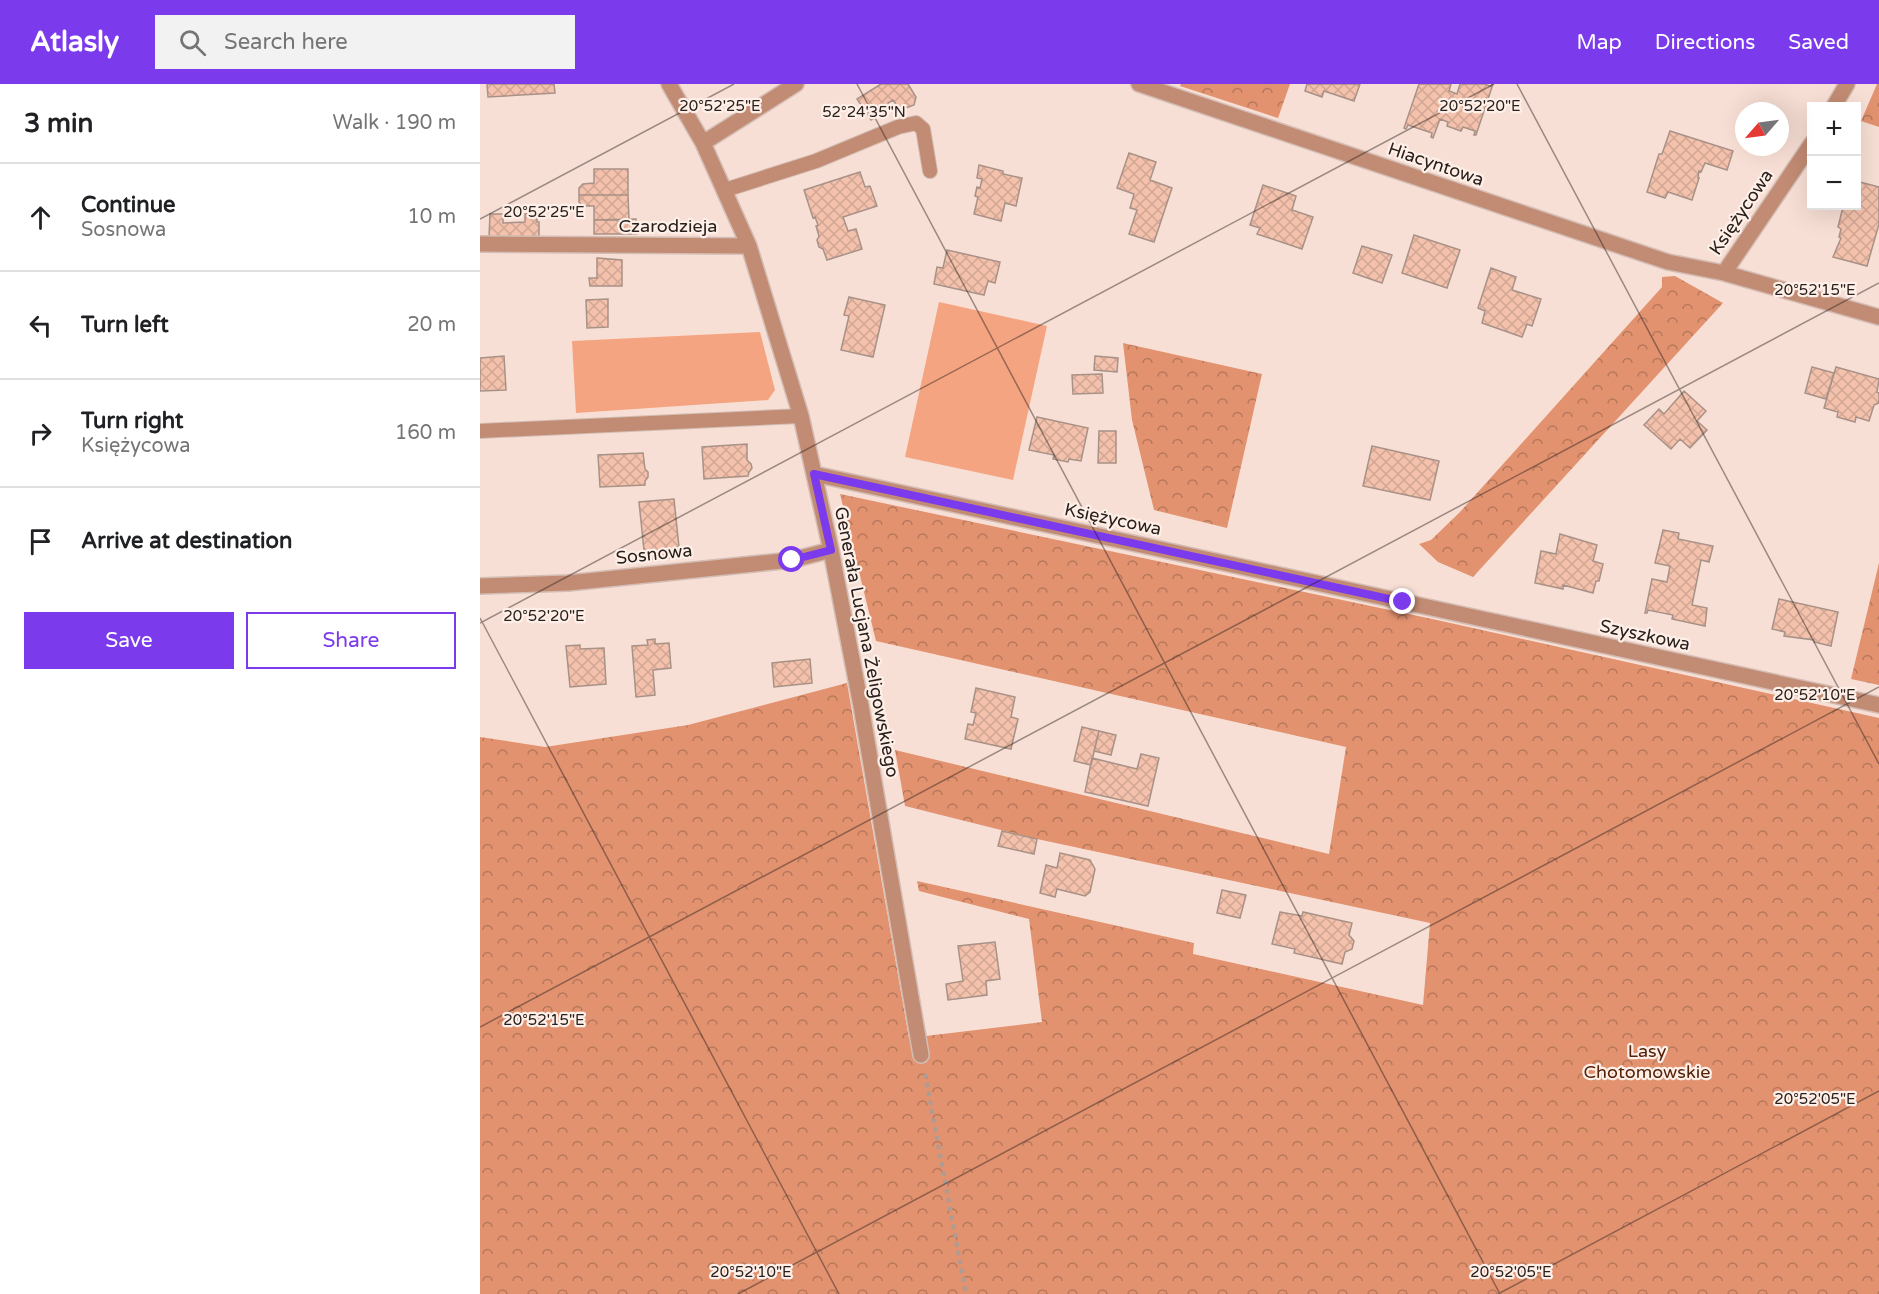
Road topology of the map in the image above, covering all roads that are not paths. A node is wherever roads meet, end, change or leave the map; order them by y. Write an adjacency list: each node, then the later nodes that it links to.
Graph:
1 (669, 84): 6 (street, Generała Lucjana Żeligowskiego)
2 (796, 84): 6 (street)
3 (1139, 84): 12 (street, Hiacyntowa)
4 (1847, 84): 5 (street)
5 (1836, 102)
6 (703, 143): 9 (street, Generała Lucjana Żeligowskiego)
7 (1807, 150): 12 (street, Księżycowa)
8 (930, 171): 9 (lane)
9 (725, 190): 11 (street, Generała Lucjana Żeligowskiego)
10 (480, 244): 11 (street, Czarodzieja)
11 (749, 246): 14 (street, Generała Lucjana Żeligowskiego)
12 (1724, 273): 13 (street, Hiacyntowa)
13 (1879, 317)
14 (801, 416): 15 (lane); 16 (street, Generała Lucjana Żeligowskiego)
15 (480, 431)
16 (814, 474): 17 (street, Generała Lucjana Żeligowskiego); 19 (street, Księżycowa)
17 (831, 550): 18 (street, Sosnowa); 21 (street, Generała Lucjana Żeligowskiego)
18 (480, 586)
19 (1403, 602): 20 (street, Szyszkowa)
20 (1879, 705)
21 (921, 1055)

